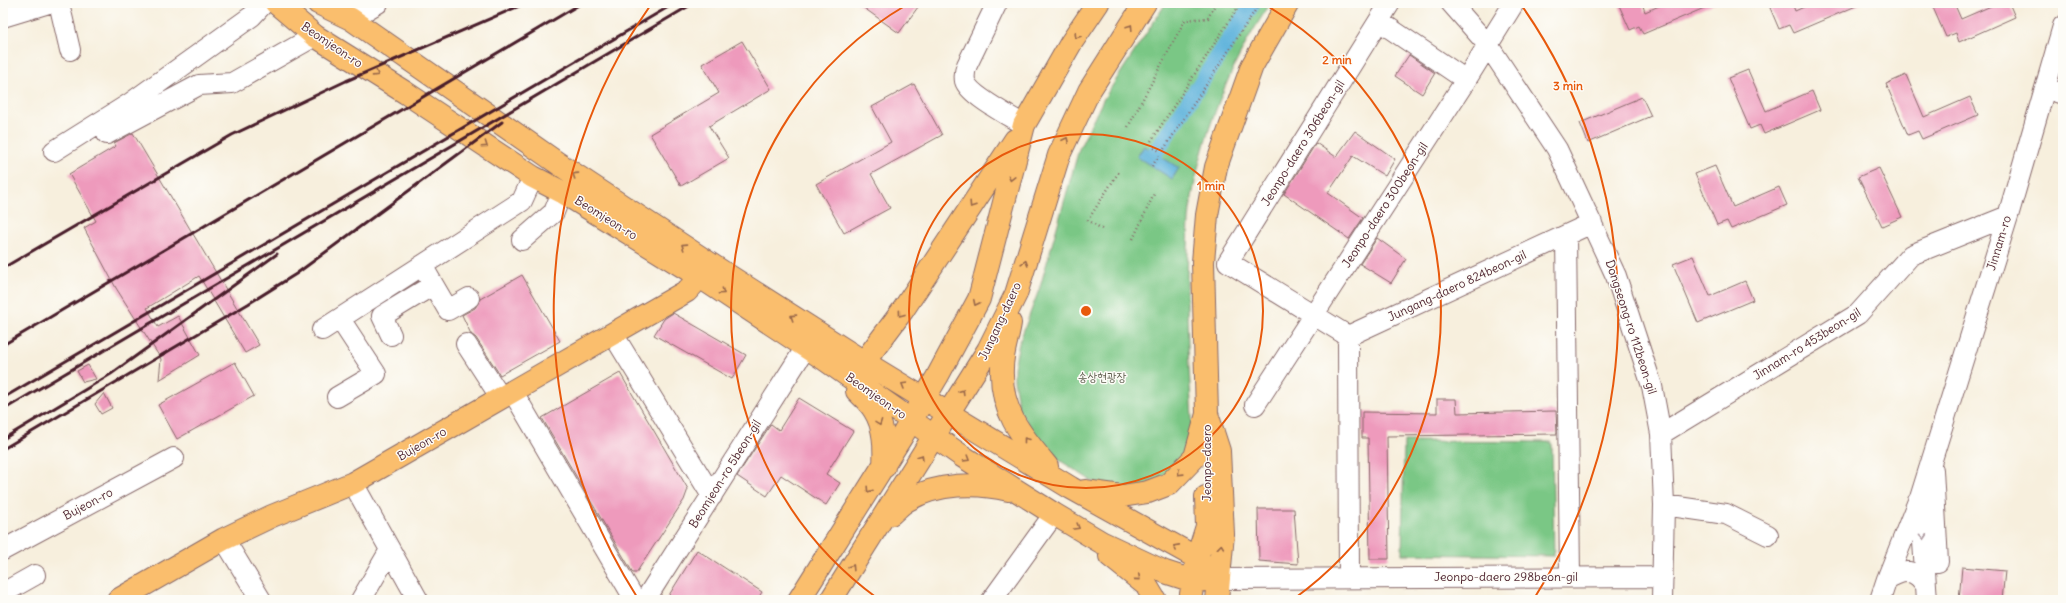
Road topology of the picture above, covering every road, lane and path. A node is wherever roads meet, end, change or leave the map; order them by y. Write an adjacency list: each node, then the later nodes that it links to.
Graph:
1 (49, 3): 17 (street)
2 (59, 3): 23 (street)
3 (264, 3): 32 (street)
4 (276, 3): 21 (main road, Beomjeon-ro)
5 (318, 3): 18 (main road, Beomjeon-ro)
6 (378, 3): 18 (street)
7 (997, 3): 26 (street)
8 (1098, 3): 26 (main road, one-way to 26)
9 (1145, 3): 51 (main road, Jungang-daero, one-way to 9)
10 (1216, 3): 27 (path)
11 (1241, 3): 29 (path)
12 (1260, 3): 31 (path)
13 (1288, 3): 46 (main road)
14 (1390, 3): 19 (street, Jeonpo-daero 306beon-gil)
15 (1451, 3): 22 (street, Dongseong-ro 112beon-gil)
16 (1514, 3): 22 (street, Jeonpo-daero 300beon-gil)
17 (3, 17)
18 (351, 19): 49 (main road, Beomjeon-ro, one-way to 18)
19 (1379, 21): 24 (street); 47 (street, Jeonpo-daero 306beon-gil)
20 (2063, 26): 25 (street, Jinnam-ro)
21 (315, 36): 28 (street); 37 (main road, Beomjeon-ro, one-way to 37)
22 (1488, 45): 24 (street, Jeonpo-daero 300beon-gil); 41 (street, Dongseong-ro 112beon-gil)
23 (70, 50)
24 (1466, 80): 53 (street, Jeonpo-daero 300beon-gil)
25 (2054, 91): 40 (street, Jinnam-ro)
26 (1024, 125): 61 (main road, one-way to 61); 65 (main road, one-way to 65)
27 (1128, 127)
28 (107, 134)
29 (1151, 141)
30 (1154, 148): 33 (path)
31 (1164, 149)
32 (54, 150)
33 (1160, 151)
34 (1159, 156): 35 (path)
35 (1152, 166)
36 (1120, 170): 42 (path)
37 (533, 177): 38 (main road, Beomjeon-ro); 48 (street)
38 (562, 192): 45 (street); 49 (main road, Beomjeon-ro)
39 (1155, 192): 44 (path)
40 (2008, 216): 70 (street, Jinnam-ro 453beon-gil); 73 (street, Jinnam-ro)
41 (1592, 223): 43 (street, Jungang-daero 824beon-gil); 70 (street, Dongseong-ro 112beon-gil)
42 (1102, 229)
43 (1566, 235): 58 (street, Jungang-daero 824beon-gil); 90 (street)
44 (1133, 239)
45 (522, 240)
46 (1203, 262): 47 (street); 68 (main road)
47 (1228, 262): 53 (street)
48 (422, 266): 50 (street); 54 (street)
49 (706, 271): 56 (main road, Bujeon-ro); 60 (main road, Beomjeon-ro, one-way to 60); 61 (main road, Beomjeon-ro, one-way to 49)
50 (433, 285): 52 (street); 57 (street)
51 (1016, 294): 67 (main road, Jungang-daero, one-way to 51); 76 (main road, one-way to 51)
52 (469, 298)
53 (1314, 315): 58 (street); 66 (street, Jeonpo-daero 300beon-gil)
54 (340, 319): 55 (street); 64 (street)
55 (322, 330)
56 (613, 334): 63 (main road, Bujeon-ro); 78 (street)
57 (392, 335)
58 (1348, 336): 92 (street)
59 (466, 344): 63 (street)
60 (806, 347): 62 (main road, Beomjeon-ro); 78 (street, Beomjeon-ro 5beon-gil)
61 (864, 362): 65 (main road, Beomjeon-ro, one-way to 61)
62 (840, 370): 69 (main road, Beomjeon-ro); 74 (main road, one-way to 74)
63 (507, 395): 75 (main road, Bujeon-ro); 104 (street)
64 (337, 397)
65 (925, 398): 67 (main road, Beomjeon-ro); 69 (main road)
66 (1255, 405)
67 (949, 413): 71 (main road, Jungang-daero); 76 (main road)
68 (1207, 414): 76 (main road, one-way to 76); 88 (main road, Jeonpo-daero); 93 (main road, Jeonpo-daero, one-way to 68)
69 (911, 421): 71 (main road, Beomjeon-ro); 74 (main road)
70 (1662, 434): 80 (street, Dongseong-ro 112beon-gil)
71 (934, 437): 77 (main road, one-way to 77); 82 (main road, Jungang-daero, one-way to 71)
72 (174, 458): 86 (street, Bujeon-ro)
73 (1932, 458): 79 (street, Jinnam-ro); 113 (street, Jinnam-ro)
74 (884, 466): 106 (main road, one-way to 106)
75 (353, 483): 84 (main road, Bujeon-ro); 87 (street)
76 (1065, 484): 88 (main road, one-way to 76)
77 (1024, 494): 81 (main road); 82 (main road)
78 (712, 496): 105 (street, Beomjeon-ro 5beon-gil)
79 (1920, 498): 94 (street); 97 (street, Jinnam-ro, one-way to 97)
80 (1664, 505): 83 (street); 91 (street, Dongseong-ro 112beon-gil)
81 (1054, 514): 85 (main road, one-way to 85); 108 (street)
82 (880, 524): 107 (main road, Jungang-daero, one-way to 82)
83 (1768, 535)
84 (224, 539): 99 (main road, Bujeon-ro); 101 (street)
85 (1101, 542): 95 (main road); 109 (main road, one-way to 109)
86 (3, 550)
87 (390, 550): 102 (street); 103 (street)
88 (1197, 558): 93 (main road); 95 (main road, Jeonpo-daero)
89 (35, 575): 96 (street)
90 (1570, 576): 91 (street, Jeonpo-daero 298beon-gil); 92 (street, Jeonpo-daero 298beon-gil)
91 (1663, 576): 111 (street, Dongseong-ro 112beon-gil)
92 (1349, 577): 93 (street, Jeonpo-daero 298beon-gil)
93 (1218, 579): 95 (main road); 110 (main road, Jeonpo-daero)
94 (1887, 579): 97 (street); 112 (street)
95 (1192, 591)
96 (3, 593)
97 (1927, 593)
98 (3, 597): 100 (street)
99 (120, 599)
100 (5, 600)
101 (261, 600)
102 (361, 600)
103 (418, 600)
104 (635, 600)
105 (645, 600)
106 (798, 600)
107 (831, 600)
108 (992, 600)
109 (1155, 600)
110 (1217, 600)
111 (1662, 600)
112 (1880, 600)
113 (1940, 600)

